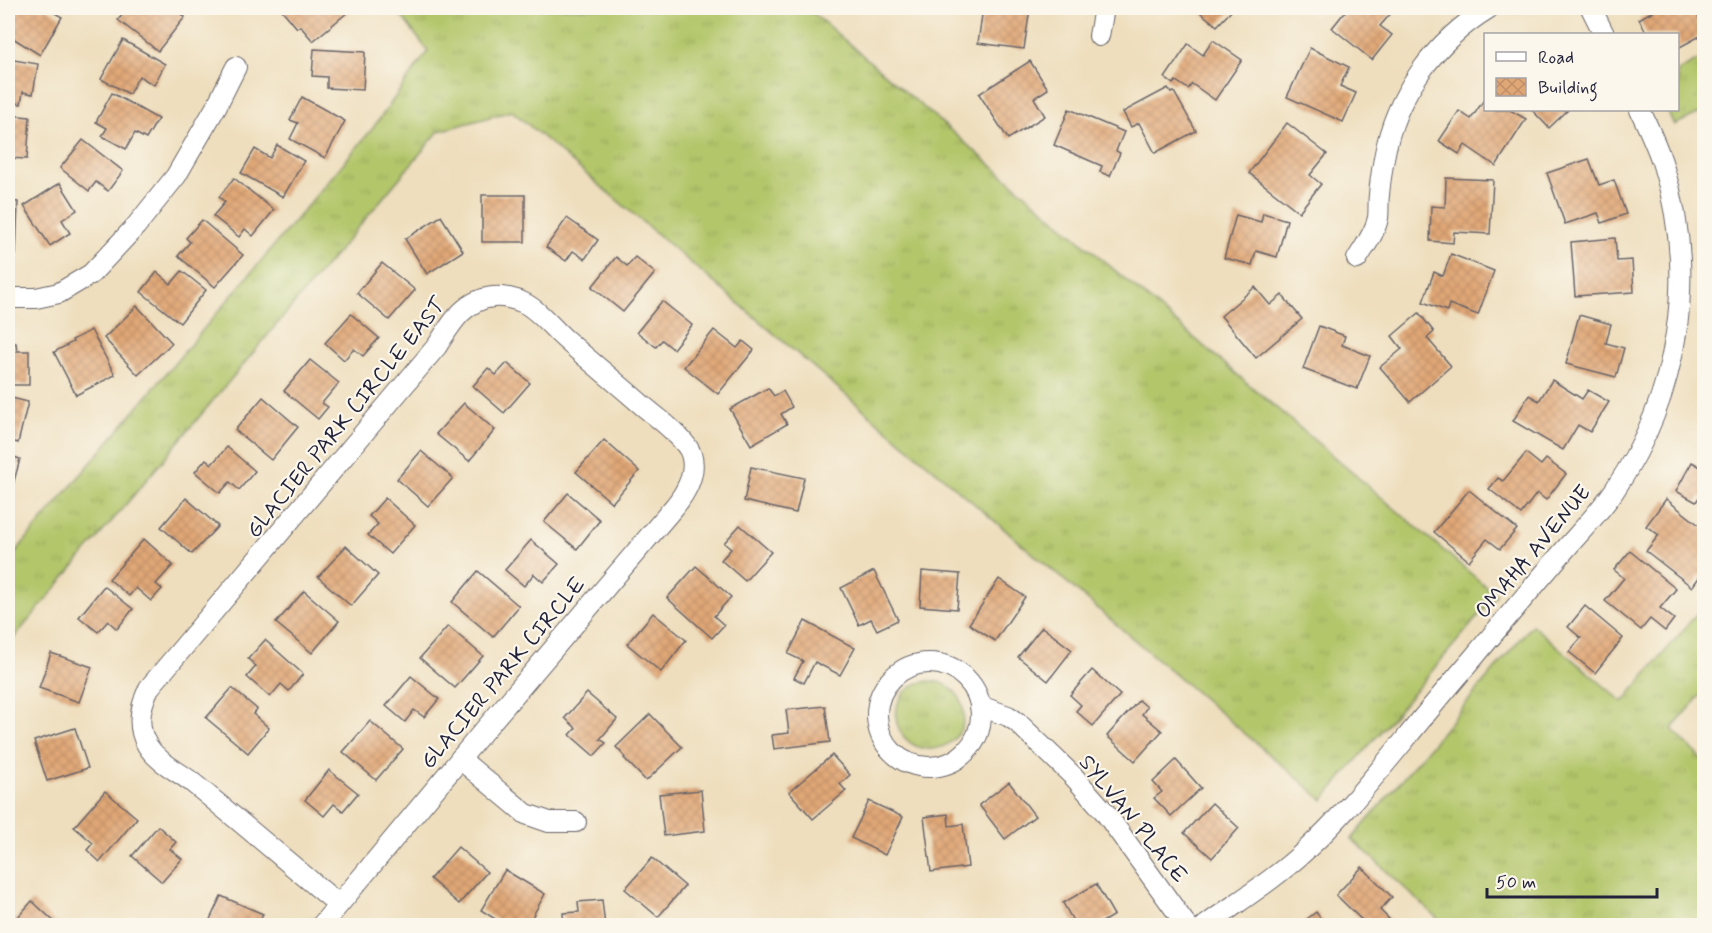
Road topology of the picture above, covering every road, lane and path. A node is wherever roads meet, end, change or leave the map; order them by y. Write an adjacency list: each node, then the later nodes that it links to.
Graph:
1 (1104, 8): 5 (street)
2 (1489, 8): 8 (street)
3 (1591, 8): 4 (street)
4 (1604, 33)
5 (1099, 36)
6 (236, 67): 9 (street)
7 (1640, 111): 17 (street, OMAHA AVENUE)
8 (1357, 259)
9 (8, 298)
10 (683, 441): 12 (street, GLACIER PARK CIRCLE); 14 (street, GLACIER PARK CIRCLE EAST)
11 (980, 706): 11 (street); 16 (street, SYLVAN PLACE)
12 (460, 759): 13 (street); 14 (street, GLACIER PARK CIRCLE)
13 (576, 822)
14 (338, 904): 15 (street, GLACIER PARK CIRCLE)
15 (321, 926)
16 (1187, 926)
17 (1205, 926)

